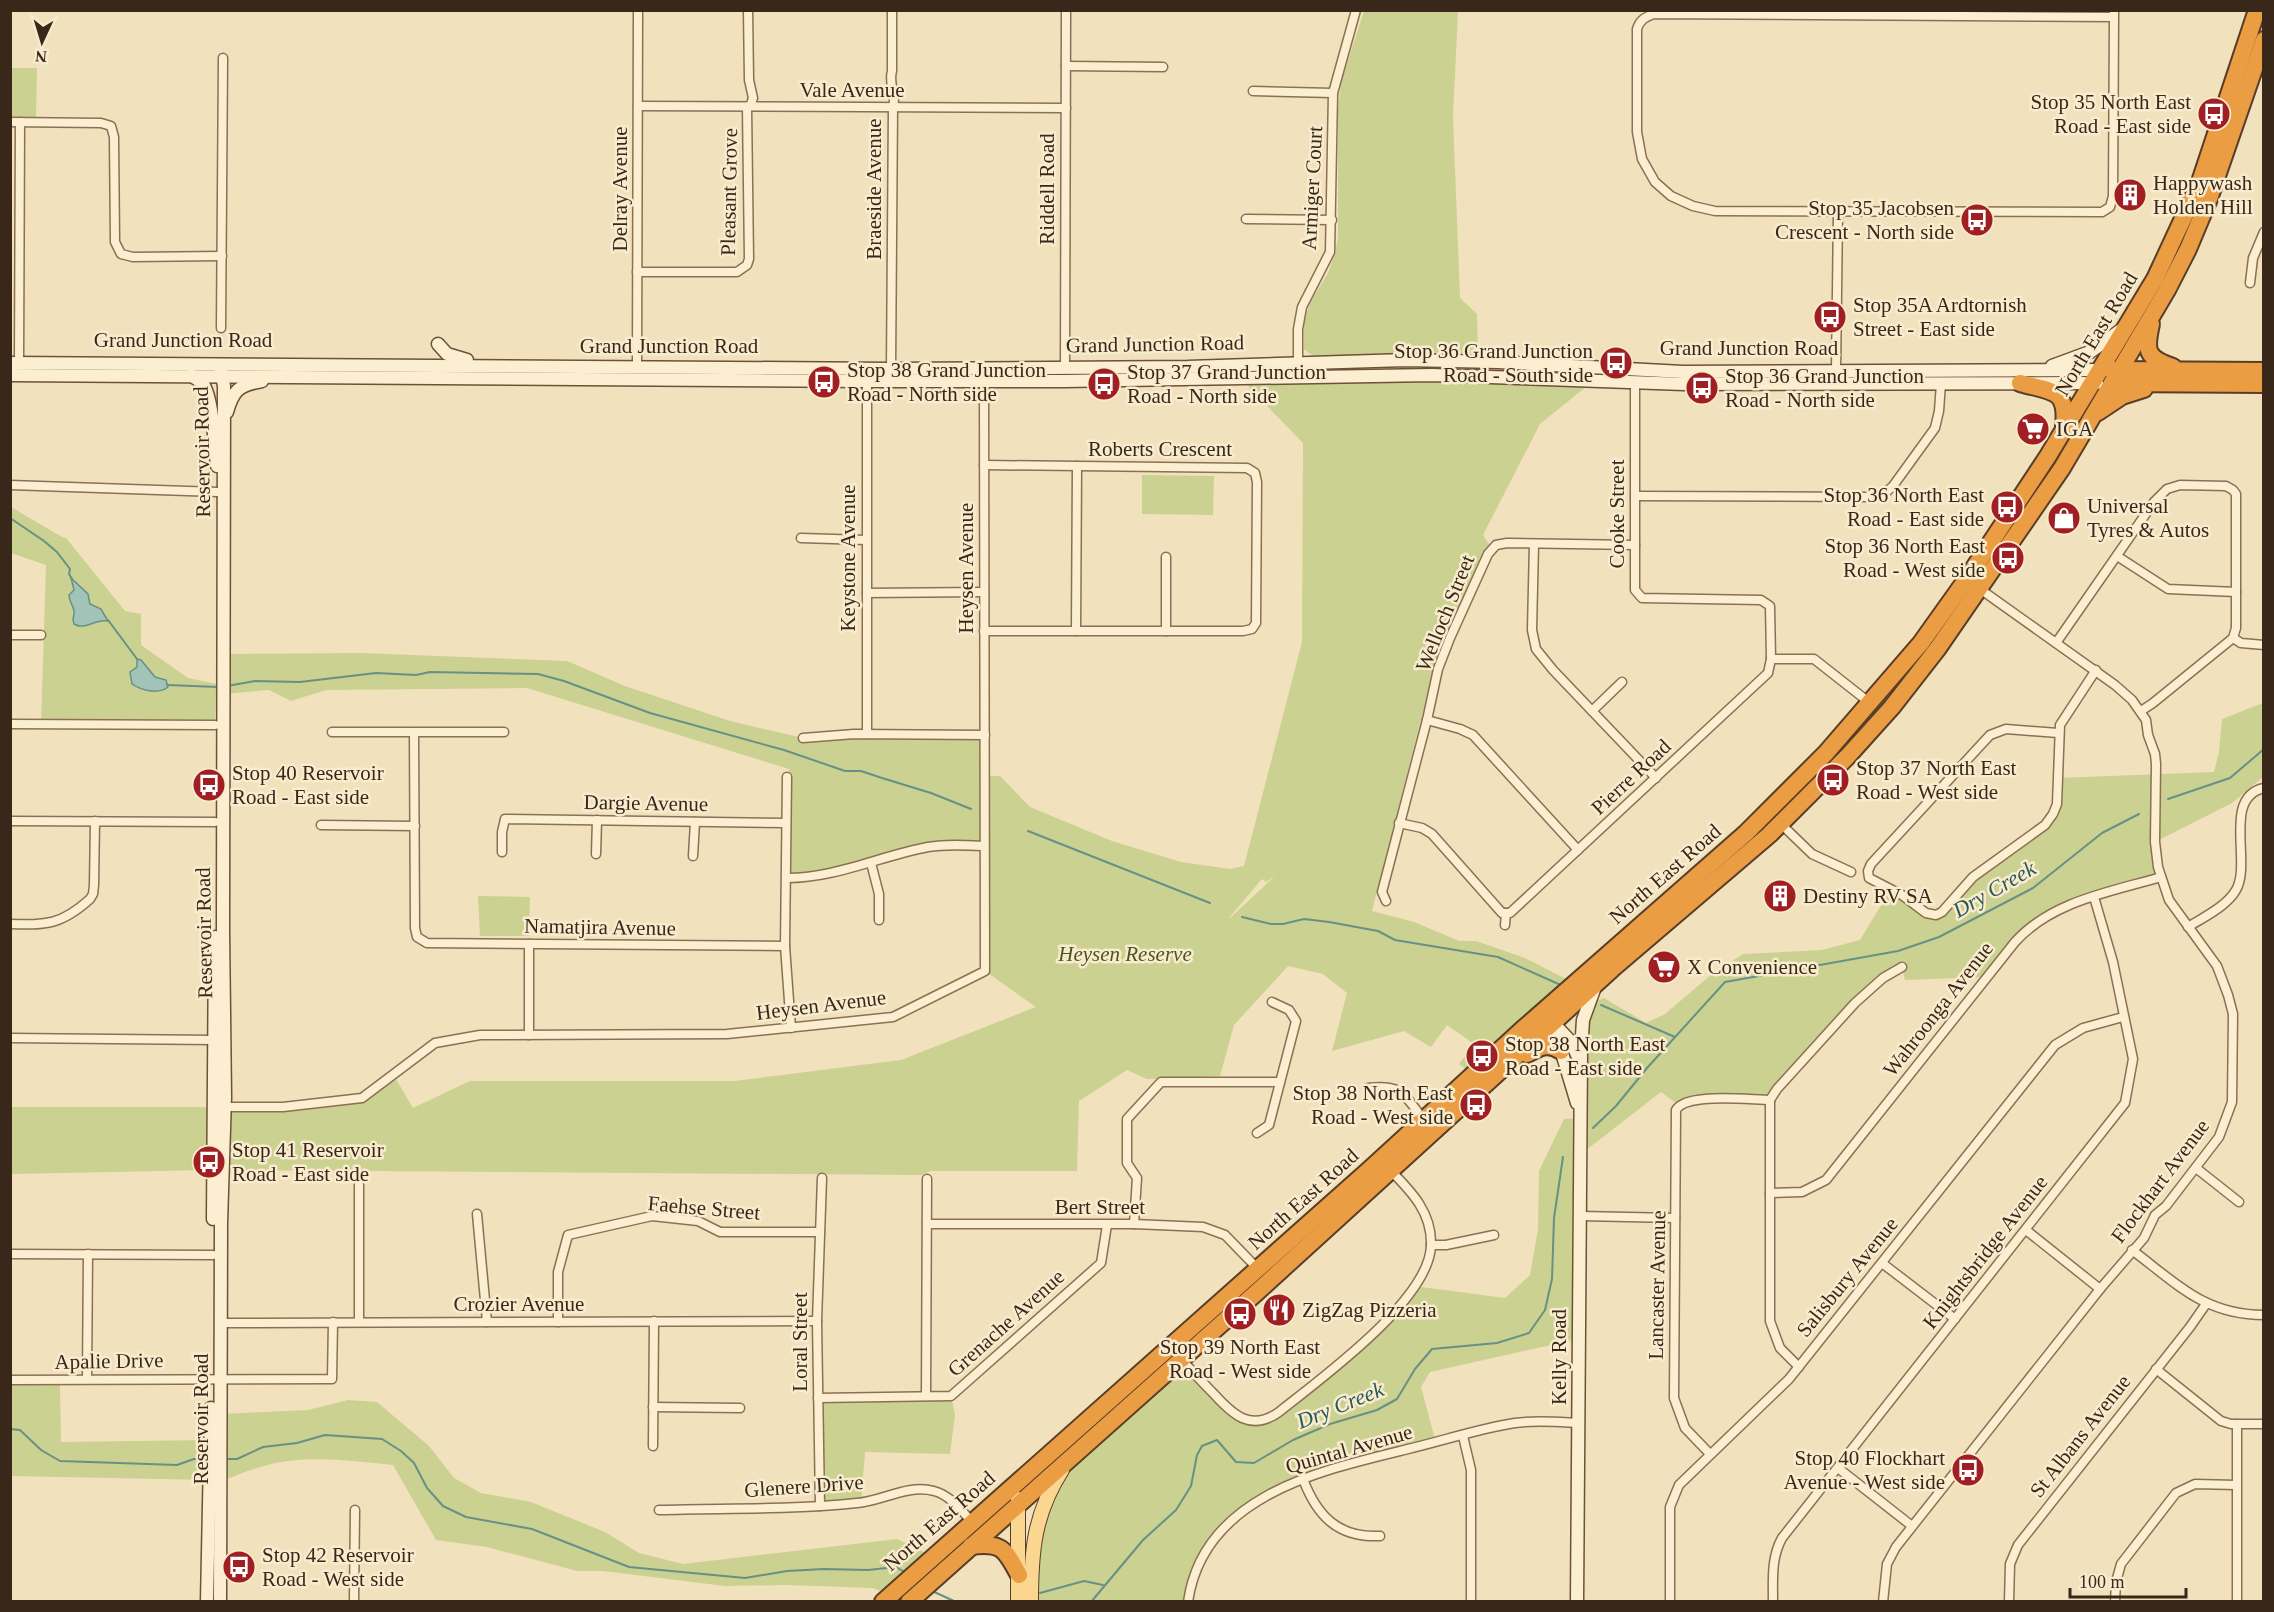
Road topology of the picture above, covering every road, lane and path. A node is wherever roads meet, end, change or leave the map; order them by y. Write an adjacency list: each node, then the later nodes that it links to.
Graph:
1 (638, 10): 14 (street, Delray Avenue)
2 (748, 10): 16 (street, Pleasant Grove)
3 (892, 10): 15 (street, Braeside Avenue)
4 (1066, 10): 10 (street, Riddell Road)
5 (1356, 10): 13 (street, Armiger Court)
6 (2257, 10): 27 (highway, North East Road)
7 (2114, 14): 19 (street); 19 (street)
8 (2264, 40): 26 (highway, North East Road)
9 (223, 58): 23 (street)
10 (1066, 66): 11 (street); 17 (street, Riddell Road)
11 (1163, 67)
12 (1253, 91): 13 (street)
13 (1333, 93): 21 (street, Armiger Court)
14 (638, 106): 16 (street, Vale Avenue); 24 (street, Delray Avenue)
15 (893, 107): 16 (street, Vale Avenue); 17 (street, Vale Avenue); 45 (street, Braeside Avenue)
16 (747, 108): 24 (street, Pleasant Grove)
17 (1066, 108): 36 (street, Riddell Road)
18 (15, 122): 23 (street); 32 (street)
19 (1838, 212): 54 (street)
20 (1246, 219): 21 (street)
21 (1332, 220): 31 (street, Armiger Court)
22 (2264, 232): 25 (street)
23 (222, 256): 28 (street)
24 (637, 272): 42 (street, Delray Avenue)
25 (2250, 283)
26 (2153, 314): 51 (highway, North East Road); 52 (highway)
27 (2128, 325): 39 (main road); 51 (highway, North East Road)
28 (221, 328)
29 (438, 344): 34 (main road)
30 (1498, 362): 31 (main road, Grand Junction Road); 49 (main road, Grand Junction Road); 50 (main road)
31 (1298, 363): 36 (main road, Grand Junction Road); 48 (main road)
32 (13, 365): 37 (main road, Grand Junction Road); 41 (main road)
33 (430, 365): 34 (main road, Grand Junction Road); 37 (main road, Grand Junction Road); 53 (main road)
34 (494, 366): 42 (main road, Grand Junction Road)
35 (699, 368): 42 (main road, Grand Junction Road); 45 (main road, Grand Junction Road); 55 (main road)
36 (1065, 368): 46 (main road, Grand Junction Road); 57 (main road)
37 (221, 369): 44 (main road, Grand Junction Road); 47 (main road, Grand Junction Road); 62 (main road, Reservoir Road); 65 (main road, Reservoir Road)
38 (1941, 370): 39 (main road, Grand Junction Road); 54 (main road, Grand Junction Road); 58 (main road)
39 (2037, 370): 51 (main road, Grand Junction Road)
40 (2264, 371): 52 (highway, Grand Junction Road)
41 (51, 374): 43 (main road, Grand Junction Road); 44 (main road, Grand Junction Road)
42 (637, 374): 53 (main road, Grand Junction Road); 55 (main road, Grand Junction Road)
43 (10, 375)
44 (191, 375): 65 (main road)
45 (891, 375): 46 (main road, Grand Junction Road); 56 (main road, Grand Junction Road)
46 (984, 375): 57 (main road, Grand Junction Road); 64 (street, Heysen Avenue)
47 (283, 376): 53 (main road, Grand Junction Road); 62 (main road)
48 (1298, 376): 50 (main road, Grand Junction Road); 57 (main road, Grand Junction Road)
49 (1635, 376): 50 (main road, Grand Junction Road); 54 (main road, Grand Junction Road); 69 (street, Cooke Street)
50 (1520, 377)
51 (2106, 377): 52 (highway, Grand Junction Road); 59 (main road, Grand Junction Road); 61 (highway, North East Road); 63 (highway, North East Road)
52 (2182, 377): 60 (highway, Grand Junction Road); 61 (highway)
53 (430, 378)
54 (1836, 378): 58 (main road, Grand Junction Road)
55 (747, 380): 56 (main road, Grand Junction Road)
56 (867, 381): 71 (street, Keystone Avenue)
57 (1065, 381)
58 (1941, 383): 59 (main road, Grand Junction Road); 69 (street)
59 (2020, 383): 63 (highway)
60 (2264, 384)
61 (2089, 420): 77 (highway, North East Road)
62 (224, 426): 68 (main road, Reservoir Road)
63 (2064, 431): 76 (highway, North East Road)
64 (984, 465): 66 (street, Roberts Crescent); 79 (street, Heysen Avenue)
65 (217, 466): 68 (main road, Reservoir Road)
66 (1077, 466): 83 (street); 84 (street, Roberts Crescent)
67 (10, 485): 68 (street)
68 (220, 492): 98 (main road, Reservoir Road)
69 (1635, 496): 73 (street, Cooke Street)
70 (801, 538): 71 (street)
71 (866, 540): 78 (street, Keystone Avenue)
72 (1534, 544): 73 (street, Welloch Street); 94 (street); 96 (street, Welloch Street)
73 (1635, 545): 90 (street, Cooke Street)
74 (2117, 556): 80 (street); 80 (street); 88 (street)
75 (1166, 557): 84 (street)
76 (1975, 566): 77 (highway); 81 (highway, North East Road)
77 (1980, 589): 81 (highway); 88 (street, Flockhart Avenue); 118 (highway, North East Road)
78 (867, 592): 79 (street); 102 (street, Keystone Avenue)
79 (984, 592): 82 (street, Heysen Avenue)
80 (2236, 592): 87 (street)
81 (1954, 597): 93 (highway, North East Road)
82 (984, 631): 83 (street); 104 (street, Heysen Avenue)
83 (1076, 631): 84 (street)
84 (1166, 631)
85 (10, 634): 86 (street)
86 (41, 635)
87 (2233, 638): 89 (street); 95 (street)
88 (2056, 643): 91 (street, Flockhart Avenue)
89 (2264, 645)
90 (1771, 659): 93 (street); 107 (street, Pierre Road)
91 (2096, 670): 95 (street, Flockhart Avenue); 103 (street)
92 (1622, 682): 94 (street)
93 (1870, 702): 109 (highway, North East Road)
94 (1592, 711): 107 (street)
95 (2141, 711): 128 (street, Flockhart Avenue)
96 (1427, 720): 116 (street, Welloch Street); 122 (street)
97 (10, 724): 98 (street)
98 (219, 725): 113 (main road, Reservoir Road)
99 (332, 732): 101 (street)
100 (504, 732): 101 (street)
101 (414, 733): 120 (street)
102 (867, 734): 104 (street); 105 (street)
103 (2058, 734): 103 (street)
104 (985, 735): 121 (street, Heysen Avenue)
105 (803, 738)
106 (787, 777): 115 (street)
107 (1656, 778): 122 (street, Pierre Road)
108 (2264, 788): 136 (street)
109 (1781, 800): 117 (highway, North East Road); 118 (highway)
110 (597, 820): 114 (street, Dargie Avenue); 123 (street, Dargie Avenue); 124 (street)
111 (10, 821): 112 (street)
112 (95, 821): 113 (street); 134 (street)
113 (219, 822): 149 (main road, Reservoir Road)
114 (695, 822): 115 (street, Dargie Avenue); 125 (street)
115 (786, 823): 129 (street)
116 (1399, 823): 131 (street, Welloch Street); 132 (street)
117 (1756, 823): 118 (highway); 141 (highway, North East Road)
118 (1781, 824): 127 (street); 140 (highway, North East Road)
119 (321, 825): 120 (street)
120 (415, 826): 137 (street, Namatjira Avenue)
121 (983, 846): 126 (street); 145 (street, Heysen Avenue)
122 (1578, 850): 132 (street, Pierre Road)
123 (502, 852)
124 (596, 854)
125 (693, 856)
126 (871, 863): 129 (street); 133 (street)
127 (1851, 872)
128 (2161, 877): 130 (street, Wahroonga Avenue); 136 (street, Flockhart Avenue)
129 (787, 878): 138 (street)
130 (2094, 897): 143 (street, Knightsbridge Avenue); 167 (street, Wahroonga Avenue)
131 (1386, 901)
132 (1506, 913): 135 (street)
133 (879, 920)
134 (10, 924)
135 (1505, 925)
136 (2188, 927): 161 (street, Flockhart Avenue)
137 (529, 944): 138 (street, Namatjira Avenue); 147 (street)
138 (785, 946): 145 (street)
139 (1902, 967): 155 (street)
140 (1596, 985): 144 (highway, North East Road); 152 (main road, Kelly Road)
141 (1560, 997): 144 (highway); 146 (highway, North East Road)
142 (1272, 1002): 153 (street)
143 (2123, 1017): 175 (street, Knightsbridge Avenue); 183 (street, Salisbury Avenue)
144 (1553, 1023): 146 (highway); 150 (main road, Kelly Road); 151 (highway, North East Road); 152 (main road, Kelly Road)
145 (791, 1028): 147 (street, Heysen Avenue)
146 (1523, 1029): 158 (highway, North East Road)
147 (529, 1035): 156 (street, Heysen Avenue)
148 (10, 1038): 149 (street)
149 (220, 1040): 156 (main road, Reservoir Road)
150 (1561, 1051): 151 (highway); 157 (main road, Kelly Road)
151 (1513, 1058): 163 (highway, North East Road)
152 (1581, 1068): 157 (main road, Kelly Road)
153 (1280, 1082): 159 (street); 173 (street)
154 (1368, 1088): 158 (street)
155 (1770, 1100): 167 (street); 171 (street, Lancaster Avenue)
156 (219, 1107): 182 (main road, Reservoir Road)
157 (1580, 1113): 170 (main road, Kelly Road)
158 (1424, 1120): 160 (highway, North East Road)
159 (1257, 1133)
160 (1392, 1149): 162 (highway, North East Road); 163 (highway)
161 (2196, 1168): 168 (street); 179 (street, Flockhart Avenue)
162 (1369, 1170): 163 (highway); 185 (highway, North East Road)
163 (1391, 1171): 178 (street); 184 (highway, North East Road)
164 (822, 1178): 176 (street, Loral Street)
165 (927, 1179): 172 (street)
166 (359, 1185): 197 (street)
167 (1770, 1193): 199 (street)
168 (2238, 1202)
169 (477, 1214): 194 (street)
170 (1580, 1216): 171 (street); 208 (main road, Kelly Road)
171 (1676, 1218): 213 (street, Lancaster Avenue)
172 (927, 1224): 174 (street, Bert Street); 204 (street)
173 (1134, 1224): 174 (street, Bert Street); 185 (street, Bert Street)
174 (1107, 1225): 204 (street, Grenache Avenue)
175 (2026, 1230): 186 (street); 190 (street, Knightsbridge Avenue)
176 (820, 1232): 191 (street, Loral Street); 195 (street, Faehse Street)
177 (1494, 1235): 178 (street)
178 (1431, 1245): 198 (street)
179 (2132, 1250): 186 (street, Flockhart Avenue); 188 (street)
180 (10, 1254): 181 (street)
181 (87, 1254): 182 (street); 202 (street)
182 (217, 1255): 196 (main road, Reservoir Road)
183 (1882, 1263): 190 (street); 199 (street, Salisbury Avenue)
184 (1286, 1266): 185 (highway); 187 (highway, North East Road)
185 (1258, 1269): 187 (highway); 217 (highway, North East Road)
186 (2100, 1289): 225 (street, Flockhart Avenue)
187 (1257, 1292): 198 (highway, North East Road)
188 (2206, 1304): 189 (street); 200 (street, St Albans Avenue)
189 (2264, 1315)
190 (1955, 1319): 216 (street, Knightsbridge Avenue)
191 (817, 1320): 192 (street, Crozier Avenue); 205 (street, Loral Street)
192 (654, 1321): 195 (street, Crozier Avenue); 206 (street)
193 (333, 1322): 196 (street, Crozier Avenue); 197 (street, Crozier Avenue); 201 (street, Apalie Drive)
194 (487, 1322): 195 (street, Crozier Avenue); 197 (street, Crozier Avenue)
195 (558, 1322)
196 (216, 1323): 201 (main road, Reservoir Road)
197 (358, 1323)
198 (1181, 1359): 215 (highway, North East Road)
199 (1799, 1366): 213 (street, Salisbury Avenue)
200 (2156, 1369): 209 (street); 242 (street, St Albans Avenue)
201 (216, 1378): 202 (street, Apalie Drive); 214 (main road, Reservoir Road)
202 (87, 1379): 203 (street, Apalie Drive)
203 (10, 1380)
204 (926, 1396): 205 (street, Grenache Avenue)
205 (818, 1398): 221 (street, Loral Street)
206 (653, 1407): 207 (street); 212 (street)
207 (740, 1408)
208 (1578, 1423): 211 (street, Quintal Avenue); 238 (main road, Kelly Road)
209 (2237, 1424): 210 (street); 219 (street)
210 (2264, 1424)
211 (1463, 1436): 218 (street, Quintal Avenue); 237 (street)
212 (653, 1446)
213 (1710, 1454): 239 (street, Salisbury Avenue)
214 (215, 1458): 230 (main road, Reservoir Road); 231 (main road, Reservoir Road)
215 (1069, 1458): 220 (highway, North East Road); 235 (main road)
216 (1838, 1468): 225 (street); 240 (street, Knightsbridge Avenue)
217 (1026, 1475): 220 (main road); 224 (highway, North East Road)
218 (1304, 1479): 226 (street); 236 (street, Quintal Avenue)
219 (2236, 1485): 243 (street); 244 (street)
220 (1017, 1504): 227 (highway, North East Road); 228 (main road)
221 (820, 1506): 223 (street, Glenere Drive); 224 (street, Glenere Drive)
222 (355, 1510): 232 (street)
223 (659, 1510)
224 (972, 1522): 233 (highway, North East Road)
225 (1912, 1526): 241 (street, Flockhart Avenue)
226 (1380, 1536)
227 (971, 1546): 228 (highway); 229 (highway, North East Road)
228 (1019, 1575): 234 (main road)
229 (920, 1592)
230 (207, 1602)
231 (220, 1602)
232 (354, 1602)
233 (883, 1602)
234 (1018, 1602)
235 (1030, 1602)
236 (1188, 1602)
237 (1471, 1602)
238 (1577, 1602)
239 (1670, 1602)
240 (1773, 1602)
241 (1883, 1602)
242 (2009, 1602)
243 (2115, 1602)
244 (2237, 1602)

